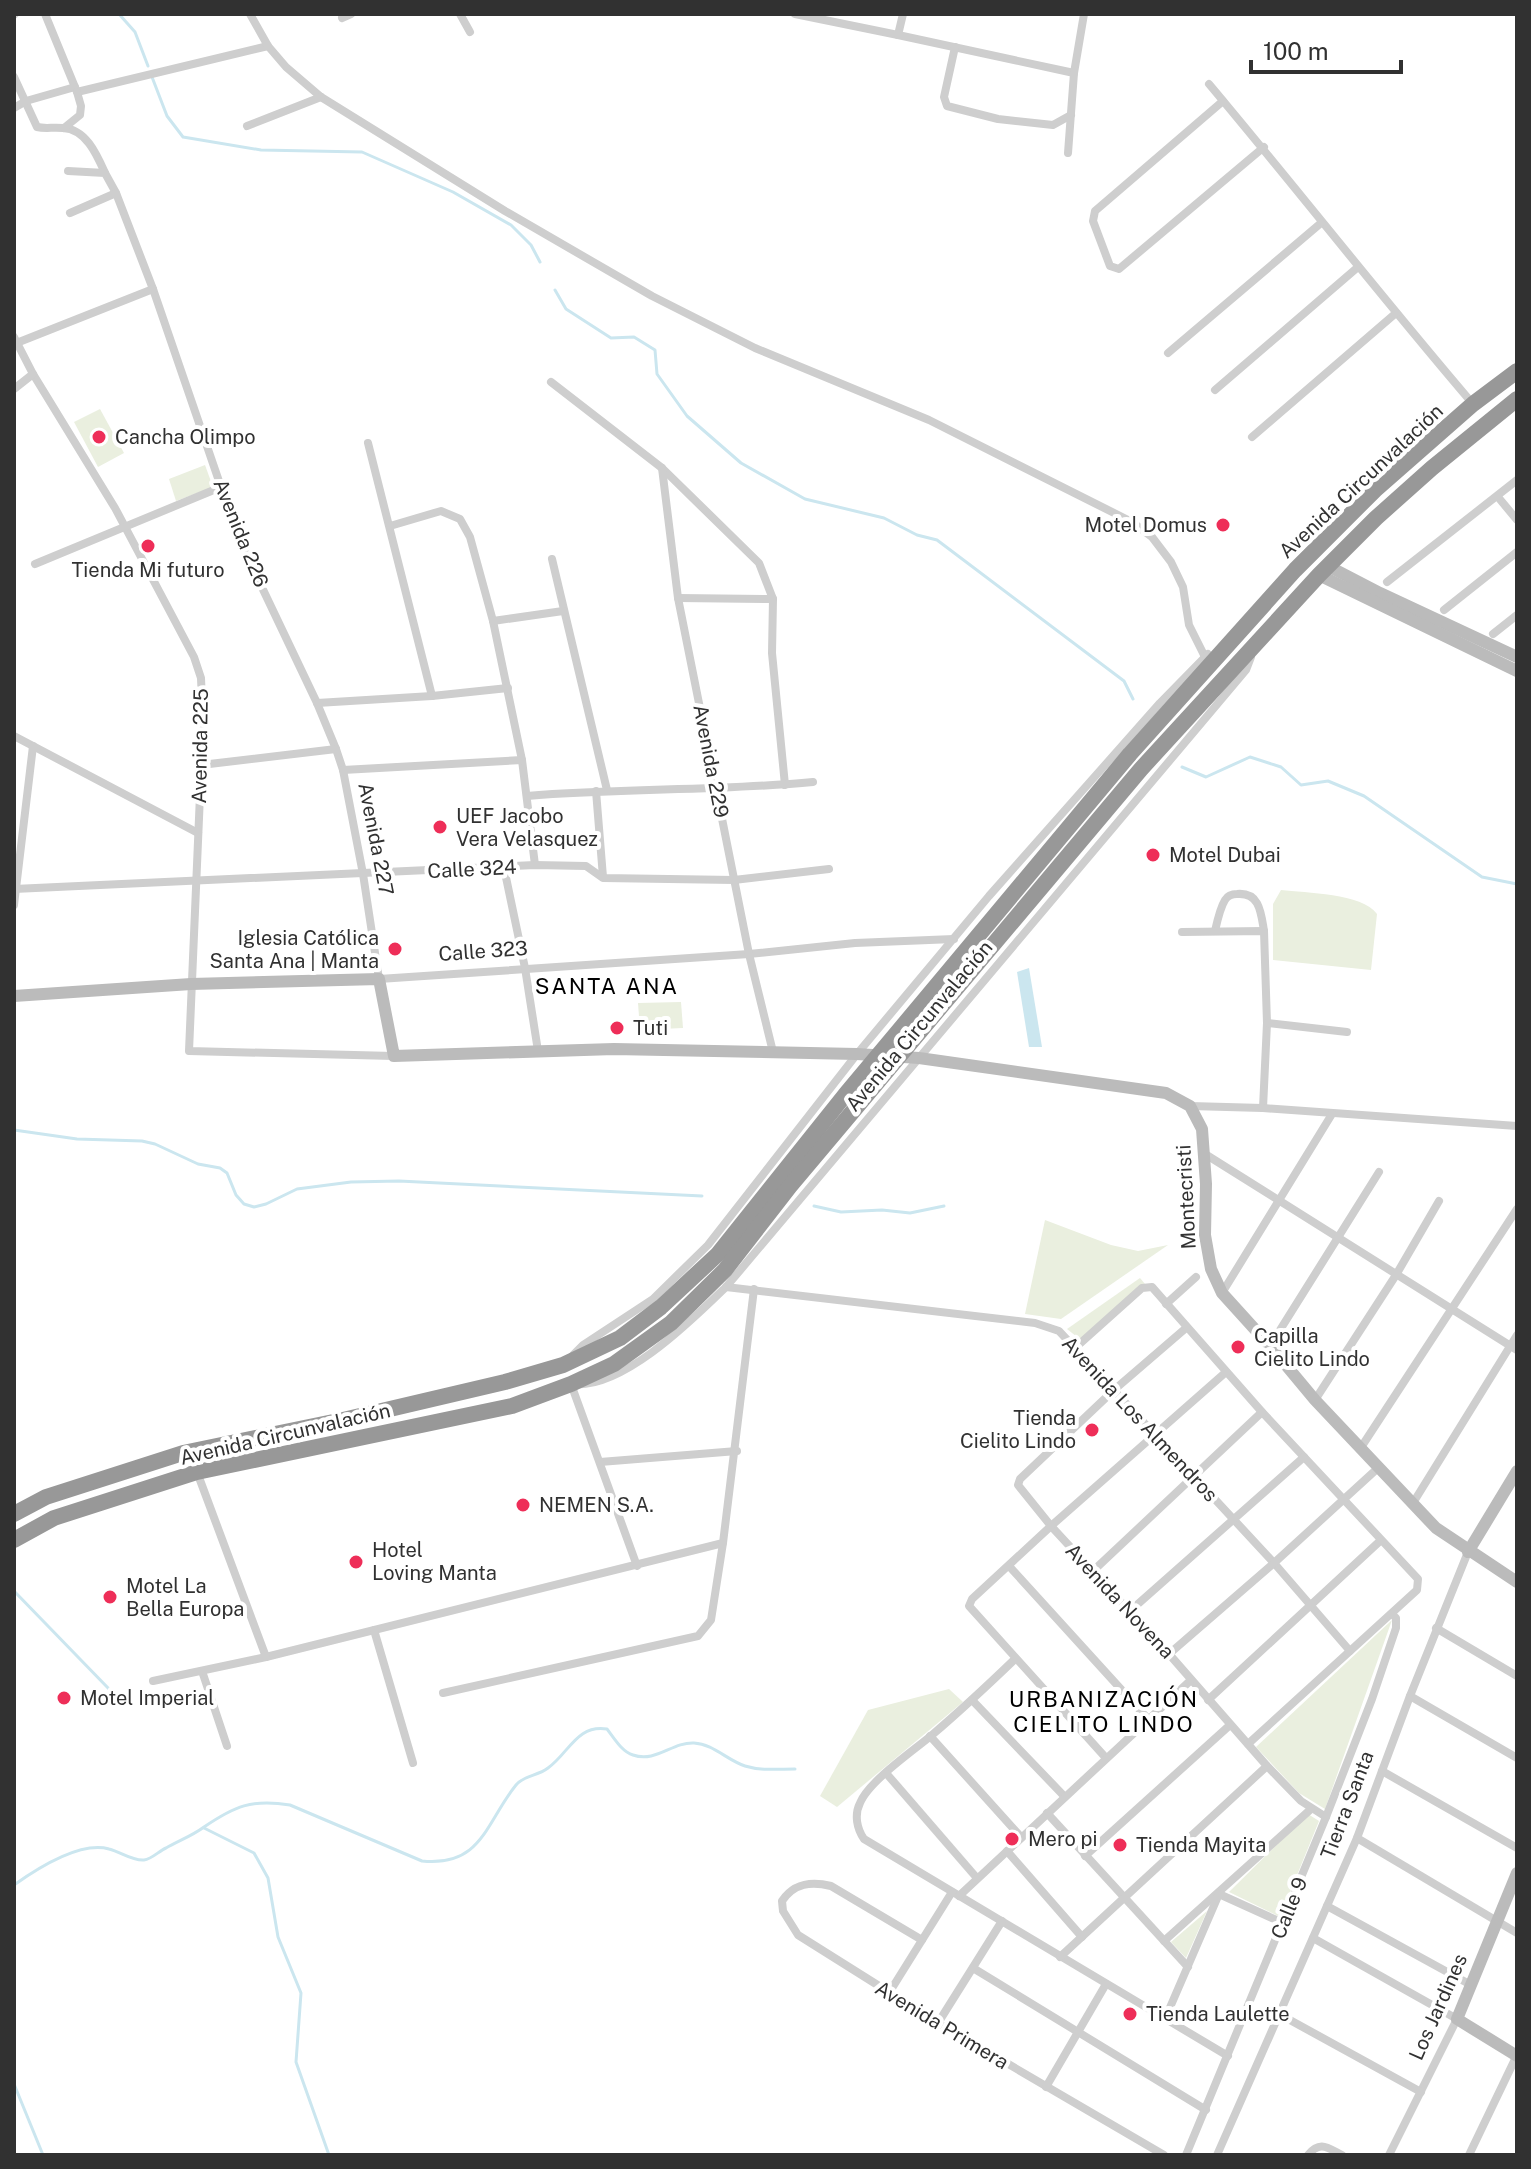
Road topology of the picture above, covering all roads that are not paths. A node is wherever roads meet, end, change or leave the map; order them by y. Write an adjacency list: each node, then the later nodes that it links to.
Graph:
1 (45, 14): 14 (street)
2 (250, 14): 9 (street)
3 (460, 14): 7 (street)
4 (795, 14): 8 (street)
5 (903, 14): 8 (street)
6 (1084, 14): 11 (street)
7 (470, 32)
8 (898, 35): 10 (street)
9 (268, 46): 14 (street); 15 (street)
10 (955, 47): 11 (street); 19 (street)
11 (1074, 73): 19 (street)
12 (14, 77): 16 (street)
13 (1209, 84): 17 (street)
14 (76, 90): 16 (street); 21 (street)
15 (321, 97): 20 (street); 64 (street)
16 (26, 101): 18 (street); 21 (street, Avenida 226)
17 (1223, 101): 22 (street); 22 (street)
18 (14, 108)
19 (1071, 115): 23 (street)
20 (247, 126)
21 (64, 128): 25 (street, Avenida 226)
22 (1264, 147): 28 (street)
23 (1068, 153)
24 (68, 171): 25 (street)
25 (105, 173): 26 (street, Avenida 226)
26 (116, 193): 27 (street); 30 (street, Avenida 226)
27 (70, 213)
28 (1321, 223): 29 (street); 33 (street)
29 (1358, 267): 31 (street); 38 (street)
30 (153, 289): 32 (street); 45 (street, Avenida 226)
31 (1396, 313): 40 (street); 41 (street)
32 (15, 342): 35 (street, Avenida 225)
33 (1168, 353)
34 (1517, 371): 40 (highway, Avenida Circunvalación)
35 (33, 374): 37 (street); 48 (street, Avenida 225)
36 (551, 382): 43 (street)
37 (14, 389)
38 (1215, 390)
39 (1517, 399): 53 (highway, Avenida Circunvalación)
40 (1473, 404): 61 (highway, Avenida Circunvalación)
41 (1252, 437)
42 (368, 443): 49 (street)
43 (662, 468): 55 (street, Avenida 229); 56 (street)
44 (1517, 480): 46 (street)
45 (221, 487): 48 (street); 69 (street, Avenida 226)
46 (1498, 497): 47 (street); 54 (street)
47 (1517, 520)
48 (125, 526): 52 (street); 74 (street, Avenida 225)
49 (390, 526): 60 (street); 68 (street)
50 (1517, 552): 57 (street)
51 (552, 559): 58 (street)
52 (35, 564)
53 (1324, 570): 63 (highway, Avenida Circunvalación); 65 (street); 66 (street)
54 (1387, 582)
55 (678, 598): 56 (street); 78 (street, Avenida 229)
56 (773, 599): 77 (street)
57 (1444, 610)
58 (563, 611): 60 (street); 79 (street)
59 (1517, 615): 62 (street)
60 (493, 621): 67 (street)
61 (1241, 630): 64 (street, Avenida Circunvalación); 130 (highway, Avenida Circunvalación)
62 (1493, 634)
63 (1257, 642): 107 (street, Avenida Circunvalación); 132 (highway, Avenida Circunvalación)
64 (1205, 657): 95 (street, Avenida Circunvalación)
65 (1517, 657)
66 (1517, 671)
67 (508, 688): 68 (street); 73 (street)
68 (432, 696): 69 (street)
69 (317, 703): 72 (street, Avenida 226)
70 (14, 736): 71 (street)
71 (33, 746): 82 (street); 90 (street)
72 (336, 749): 74 (street); 75 (street, Avenida 226)
73 (522, 760): 75 (street); 81 (street)
74 (201, 765): 82 (street, Avenida 225)
75 (343, 770): 86 (street, Avenida 227)
76 (813, 782): 77 (street)
77 (785, 785): 78 (street)
78 (716, 789): 79 (street); 88 (street, Avenida 229)
79 (607, 790): 80 (street)
80 (596, 791): 81 (street); 87 (street)
81 (527, 796): 83 (street)
82 (198, 833): 89 (street, Avenida 225)
83 (535, 865): 84 (street, Calle 324); 87 (street, Calle 324)
84 (504, 868): 86 (street, Calle 324); 97 (street)
85 (829, 869): 88 (street, Calle 324)
86 (363, 874): 89 (street, Calle 324); 98 (street, Avenida 227)
87 (603, 878): 88 (street, Calle 324)
88 (734, 880): 96 (street, Avenida 229)
89 (195, 881): 90 (street, Calle 324); 99 (street, Avenida 225)
90 (14, 889): 91 (street)
91 (14, 905)
92 (1215, 931): 93 (street); 93 (street); 94 (street)
93 (1264, 931): 101 (street)
94 (1182, 932)
95 (954, 939): 96 (street, Calle 323); 105 (street, Avenida Circunvalación)
96 (749, 954): 97 (street, Calle 323); 104 (street, Avenida 229)
97 (525, 968): 98 (street, Calle 323); 103 (street)
98 (379, 979): 99 (street, Calle 323); 106 (street, Avenida 227)
99 (191, 984): 100 (street, Calle 323); 106 (street, Avenida 225)
100 (14, 996)
101 (1267, 1023): 102 (street); 109 (street)
102 (1347, 1032)
103 (538, 1051): 104 (street); 106 (street)
104 (773, 1052): 105 (street)
105 (857, 1054): 107 (street); 130 (street, Avenida Circunvalación)
106 (394, 1056)
107 (919, 1058): 108 (street); 120 (street, Avenida Circunvalación)
108 (1190, 1106): 109 (street); 112 (street, Montecristi)
109 (1263, 1108): 110 (street)
110 (1332, 1114): 111 (street); 115 (street)
111 (1517, 1126)
112 (1205, 1154): 115 (street); 122 (street, Montecristi)
113 (1379, 1172): 117 (street)
114 (1439, 1201): 118 (street)
115 (1279, 1203): 117 (street); 122 (street)
116 (1517, 1209): 124 (street)
117 (1337, 1238): 118 (street); 127 (street)
118 (1396, 1275): 124 (street); 134 (street)
119 (1196, 1277): 123 (street)
120 (726, 1287): 121 (street, Avenida Los Almendros); 132 (street, Avenida Circunvalación)
121 (754, 1289): 128 (street, Avenida Los Almendros); 139 (street)
122 (1222, 1293): 127 (street, Montecristi)
123 (1166, 1304): 125 (street); 128 (street)
124 (1451, 1309): 129 (street); 138 (street)
125 (1186, 1328): 131 (street); 133 (street)
126 (1517, 1335): 129 (street)
127 (1270, 1346): 134 (street, Montecristi)
128 (1075, 1348): 133 (street, Avenida Los Almendros)
129 (1514, 1348): 148 (street)
130 (563, 1365): 137 (highway, Avenida Circunvalación)
131 (1226, 1372): 135 (street); 136 (street)
132 (571, 1384): 141 (street); 142 (highway, Avenida Circunvalación)
133 (1114, 1390): 136 (street, Avenida Los Almendros); 151 (street, Avenida Novena)
134 (1315, 1400): 138 (street, Montecristi)
135 (1262, 1412): 140 (street); 146 (street)
136 (1155, 1435): 146 (street, Avenida Los Almendros); 151 (street)
137 (219, 1445): 142 (highway); 149 (highway, Avenida Circunvalación)
138 (1360, 1449): 143 (street, Montecristi)
139 (737, 1451): 141 (street); 154 (street)
140 (1304, 1457): 147 (street); 150 (street)
141 (600, 1462): 157 (street)
142 (225, 1466): 145 (highway, Avenida Circunvalación)
143 (1378, 1468): 147 (street); 148 (street, Montecristi)
144 (1517, 1471): 155 (street, Tierra Santa)
145 (197, 1472): 152 (highway, Avenida Circunvalación); 168 (street)
146 (1194, 1476): 150 (street, Avenida Los Almendros); 159 (street)
147 (1344, 1499): 153 (street); 156 (street)
148 (1413, 1503): 155 (street, Montecristi)
149 (14, 1514)
150 (1233, 1519): 156 (street, Avenida Los Almendros); 162 (street)
151 (1051, 1526): 158 (street); 159 (street, Avenida Novena)
152 (14, 1540)
153 (1380, 1541): 161 (street); 163 (street)
154 (723, 1543): 157 (street); 174 (street)
155 (1468, 1552): 160 (street, Montecristi); 164 (street, Tierra Santa)
156 (1274, 1563): 161 (street, Avenida Los Almendros); 167 (street)
157 (637, 1566): 165 (street)
158 (1009, 1566): 169 (street); 178 (street)
159 (1093, 1571): 162 (street, Avenida Novena)
160 (1517, 1582)
161 (1312, 1605): 166 (street, Avenida Los Almendros); 177 (street)
162 (1130, 1611): 167 (street, Avenida Novena)
163 (1392, 1614): 166 (street); 192 (street, Calle 9)
164 (1436, 1628): 171 (street); 175 (street, Tierra Santa)
165 (374, 1630): 168 (street); 185 (street)
166 (1350, 1651): 181 (street)
167 (1169, 1654): 172 (street, Avenida Novena)
168 (266, 1657): 170 (street)
169 (1015, 1659): 176 (street); 183 (street)
170 (202, 1671): 173 (street); 182 (street)
171 (1517, 1676)
172 (1191, 1680): 177 (street, Avenida Novena); 178 (street)
173 (153, 1681)
174 (443, 1693)
175 (1410, 1696): 184 (street); 187 (street, Tierra Santa)
176 (972, 1700): 180 (street); 189 (street)
177 (1208, 1700): 179 (street, Avenida Novena)
178 (1149, 1720): 183 (street)
179 (1230, 1725): 181 (street, Avenida Novena); 197 (street)
180 (930, 1736): 188 (street); 193 (street)
181 (1248, 1744): 186 (street, Avenida Novena)
182 (227, 1746)
183 (1106, 1758): 189 (street)
184 (1517, 1758)
185 (413, 1763)
186 (1267, 1766): 190 (street, Avenida Novena); 202 (street)
187 (1382, 1771): 194 (street, Tierra Santa); 195 (street)
188 (886, 1773): 199 (street); 200 (street)
189 (1064, 1796): 191 (street)
190 (1311, 1809): 192 (street, Avenida Novena); 201 (street)
191 (1047, 1813): 193 (street); 197 (street)
192 (1326, 1817): 206 (street, Calle 9)
193 (1021, 1837): 196 (street)
194 (1357, 1838): 203 (street, Tierra Santa); 205 (street)
195 (1517, 1848)
196 (1007, 1851): 199 (street); 208 (street)
197 (1085, 1856): 202 (street)
198 (1517, 1873): 205 (street, Los Jardines)
199 (976, 1877): 200 (street)
200 (955, 1894): 204 (street); 210 (street)
201 (1219, 1894): 206 (street); 211 (street); 213 (street)
202 (1125, 1899): 208 (street); 211 (street)
203 (1327, 1906): 209 (street, Tierra Santa); 216 (street)
204 (1002, 1921): 212 (street); 214 (street)
205 (1498, 1922): 207 (street); 216 (street, Los Jardines)
206 (1283, 1923): 223 (street, Calle 9)
207 (1517, 1933)
208 (1082, 1937): 212 (street)
209 (1313, 1938): 218 (street, Tierra Santa); 220 (street)
210 (922, 1940): 217 (street); 217 (street, Avenida Primera)
211 (1164, 1941): 213 (street)
212 (1060, 1957): 215 (street)
213 (1188, 1967): 219 (street)
214 (973, 1968): 221 (street); 222 (street)
215 (1106, 1984): 219 (street); 222 (street)
216 (1471, 1985): 220 (street, Los Jardines)
217 (889, 1993): 221 (street, Avenida Primera)
218 (1279, 2014): 226 (street); 230 (street, Tierra Santa)
219 (1165, 2019): 223 (street)
220 (1457, 2019): 224 (street); 226 (street, Los Jardines)
221 (938, 2023): 225 (street, Avenida Primera)
222 (1077, 2033): 225 (street); 227 (street)
223 (1228, 2056): 227 (street, Calle 9)
224 (1517, 2056): 234 (street)
225 (1046, 2087): 228 (street, Avenida Primera)
226 (1421, 2092): 233 (street, Los Jardines)
227 (1206, 2110): 229 (street, Calle 9)
228 (1164, 2155)
229 (1186, 2155)
230 (1217, 2155)
231 (1308, 2155): 232 (street)
232 (1342, 2155)
233 (1389, 2155)
234 (1469, 2155)

